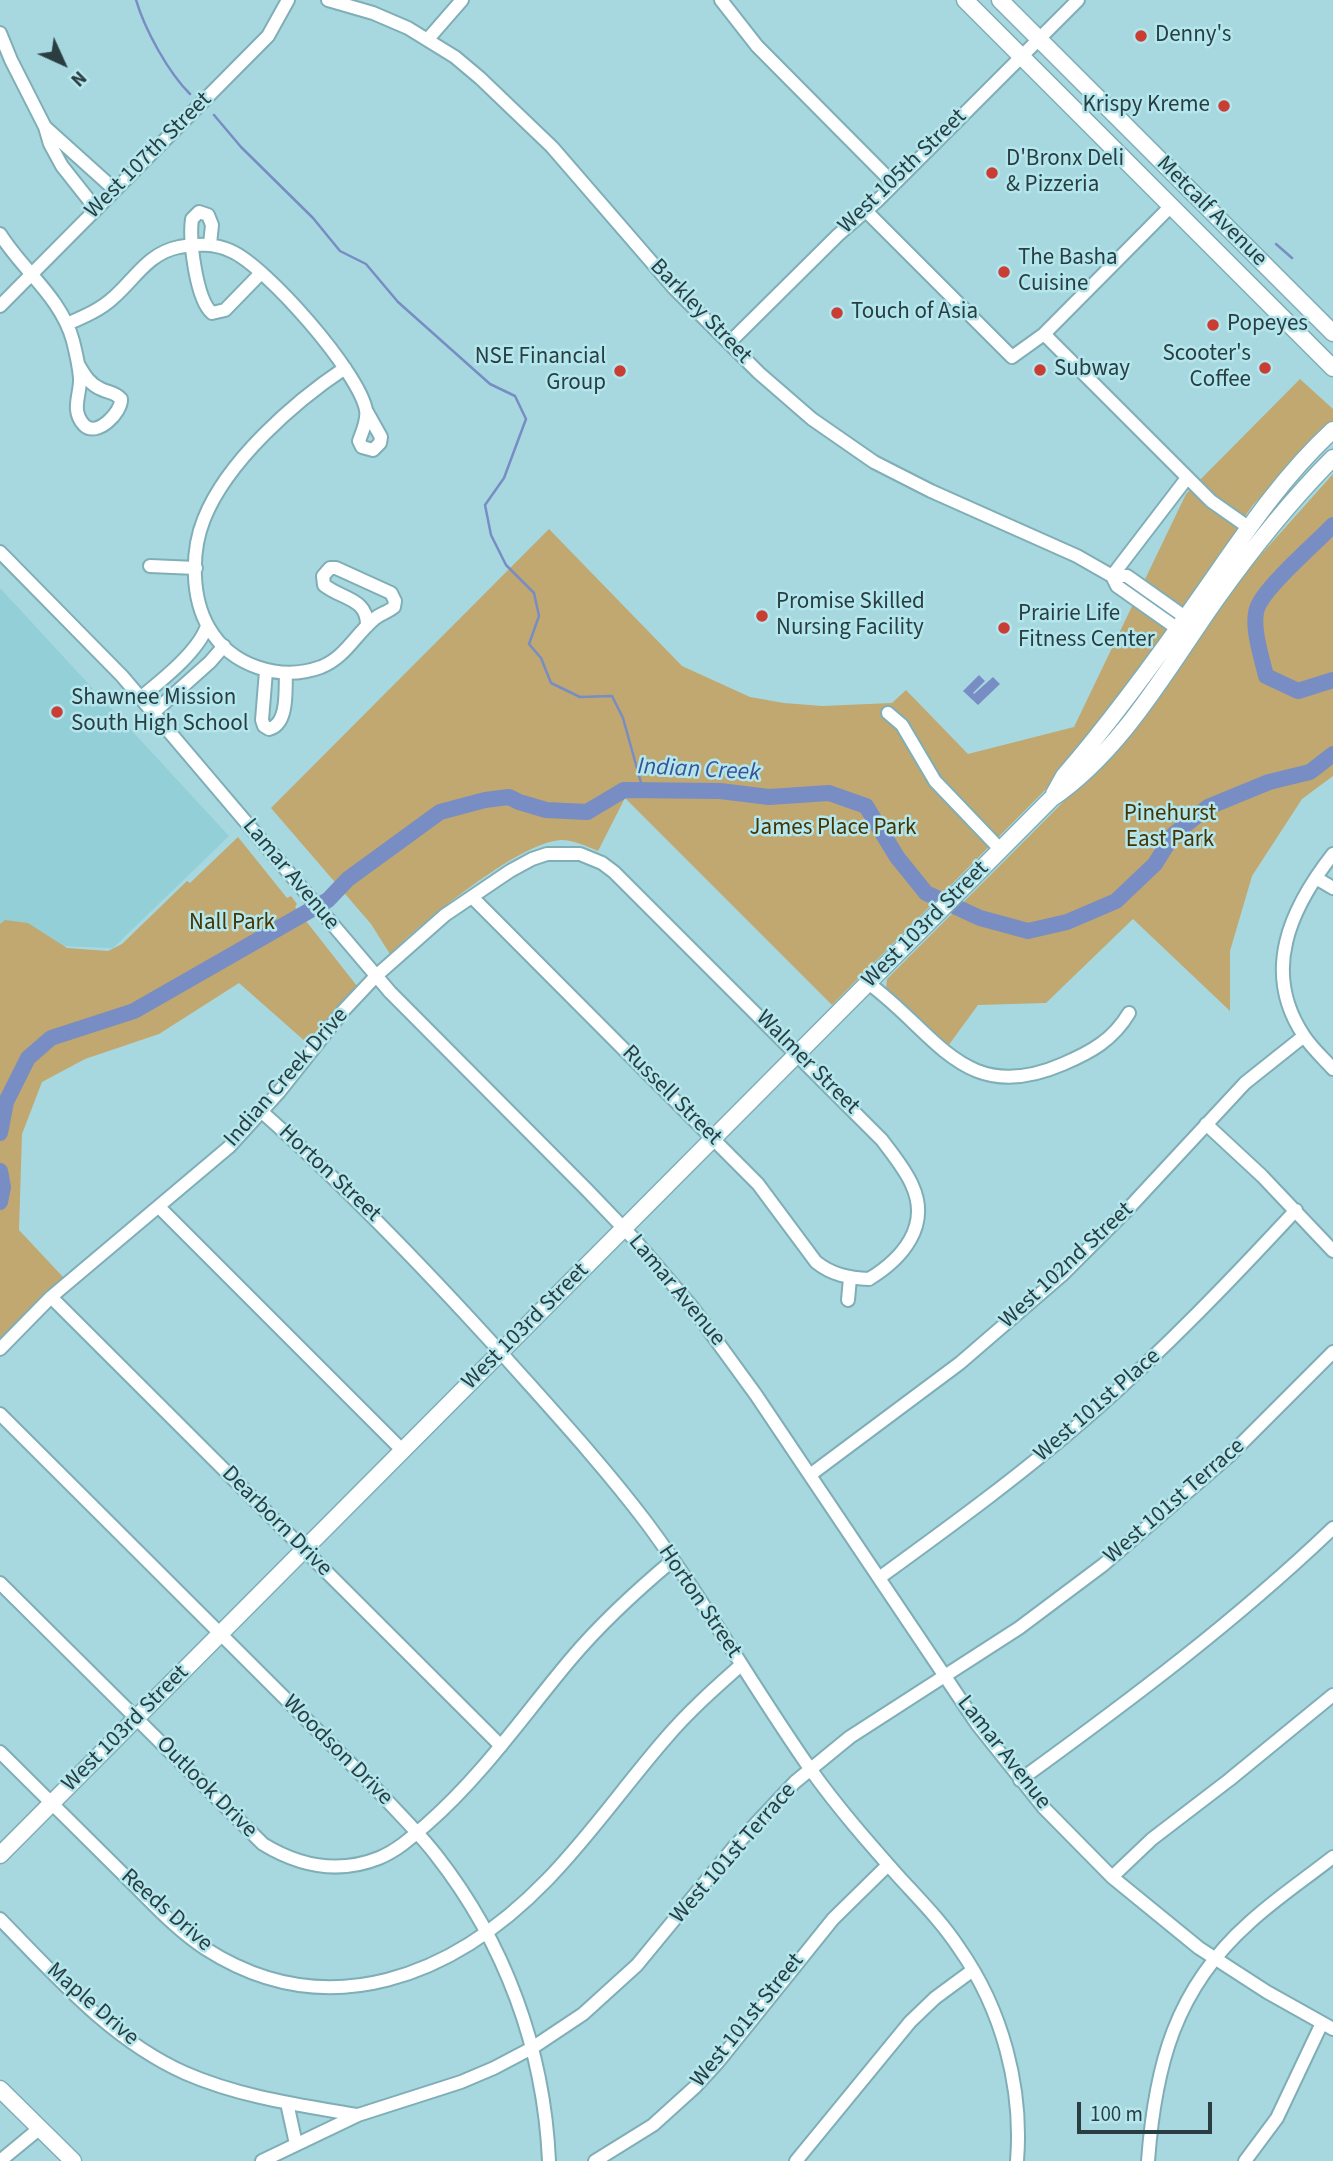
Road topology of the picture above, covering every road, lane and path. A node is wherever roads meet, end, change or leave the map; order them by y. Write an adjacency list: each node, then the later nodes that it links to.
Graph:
1 (288, 0): 14 (street, West 107th Street)
2 (328, 0): 9 (street, Barkley Street)
3 (462, 0): 9 (street)
4 (721, 0): 13 (street)
5 (965, 0): 11 (main road, Metcalf Avenue)
6 (1000, 0): 10 (main road, Metcalf Avenue)
7 (1078, 0): 10 (street, West 105th Street)
8 (0, 33): 12 (street)
9 (428, 39): 27 (street, Barkley Street)
10 (1039, 40): 11 (street, West 105th Street); 25 (main road, Metcalf Avenue)
11 (1021, 56): 13 (street, West 105th Street); 15 (main road, Metcalf Avenue)
12 (45, 127): 14 (street); 16 (street)
13 (894, 184): 17 (street, West 105th Street)
14 (115, 190): 16 (street, West 107th Street)
15 (1171, 206): 26 (street); 30 (main road, Metcalf Avenue)
16 (96, 209): 22 (street, West 107th Street)
17 (866, 211): 26 (street); 27 (street, West 105th Street)
18 (0, 234): 22 (street)
19 (210, 244): 20 (street); 20 (street); 21 (street)
20 (191, 246): 21 (street); 24 (street)
21 (261, 273): 29 (street)
22 (31, 275): 23 (street, West 107th Street); 24 (street)
23 (0, 306)
24 (67, 324): 28 (street)
25 (1333, 333)
26 (1044, 334): 34 (street)
27 (729, 343): 39 (street, Barkley Street)
28 (78, 364): 28 (street)
29 (345, 369): 31 (street); 38 (street)
30 (1333, 369)
31 (367, 412)
32 (1333, 430): 35 (main road, West 103rd Street)
33 (1333, 458): 42 (main road, West 103rd Street)
34 (1187, 478): 35 (street); 39 (street)
35 (1248, 527): 42 (main road, West 103rd Street)
36 (0, 552): 46 (street, Lamar Avenue)
37 (150, 566): 38 (street)
38 (196, 568): 40 (street)
39 (1112, 576): 42 (street, Barkley Street)
40 (207, 626): 43 (street); 46 (street)
41 (367, 626): 41 (street); 45 (street)
42 (1188, 628): 49 (main road, West 103rd Street)
43 (224, 646): 44 (street); 47 (street)
44 (266, 671): 45 (street); 45 (street)
45 (286, 673)
46 (140, 698): 47 (street, Lamar Avenue)
47 (153, 713): 55 (street, Lamar Avenue)
48 (888, 713): 49 (street)
49 (1001, 850): 56 (main road, West 103rd Street)
50 (1333, 854): 52 (street)
51 (594, 859): 54 (street, Indian Creek Drive); 59 (street, Walmer Street)
52 (1316, 878): 53 (street); 58 (street)
53 (1333, 888)
54 (471, 897): 55 (street, Indian Creek Drive); 63 (street, Russell Street)
55 (376, 976): 61 (street, Indian Creek Drive); 66 (street, Lamar Avenue)
56 (869, 983): 57 (street); 59 (main road, West 103rd Street)
57 (1129, 1013)
58 (1304, 1036): 60 (street); 62 (street, West 102nd Street)
59 (797, 1054): 63 (main road, West 103rd Street); 68 (street, Walmer Street)
60 (1333, 1069)
61 (262, 1112): 64 (street, Indian Creek Drive); 72 (street, Horton Street)
62 (1206, 1124): 65 (street); 76 (street, West 102nd Street)
63 (713, 1139): 66 (main road, West 103rd Street); 68 (street, Russell Street)
64 (159, 1207): 69 (street, Indian Creek Drive); 75 (street)
65 (1296, 1210): 67 (street); 80 (street, West 101st Place)
66 (624, 1228): 72 (main road, West 103rd Street); 76 (street, Lamar Avenue)
67 (1333, 1251)
68 (850, 1278): 70 (street)
69 (51, 1297): 71 (street, Indian Creek Drive); 78 (street, Dearborn Drive)
70 (848, 1300)
71 (0, 1349)
72 (500, 1352): 75 (main road, West 103rd Street); 79 (street, Horton Street)
73 (1333, 1352): 84 (street, West 101st Terrace)
74 (0, 1414): 82 (street, Woodson Drive)
75 (402, 1450): 78 (main road, West 103rd Street)
76 (810, 1475): 80 (street, Lamar Avenue)
77 (1333, 1528): 90 (street)
78 (304, 1550): 82 (main road, West 103rd Street); 87 (street, Dearborn Drive)
79 (673, 1560): 83 (street, Horton Street); 87 (street)
80 (879, 1578): 84 (street, Lamar Avenue)
81 (0, 1583): 86 (street, Outlook Drive)
82 (220, 1634): 86 (main road, West 103rd Street); 92 (street, Woodson Drive)
83 (741, 1665): 89 (street, Horton Street); 98 (street)
84 (945, 1676): 89 (street, West 101st Terrace); 90 (street, Lamar Avenue)
85 (1333, 1695): 96 (street)
86 (136, 1718): 91 (main road, West 103rd Street); 92 (street, Outlook Drive)
87 (501, 1746): 92 (street)
88 (0, 1752): 91 (street, Reeds Drive)
89 (811, 1769): 95 (street, Horton Street); 102 (street, West 101st Terrace)
90 (1020, 1780): 96 (street, Lamar Avenue)
91 (52, 1803): 93 (main road, West 103rd Street); 98 (street, Reeds Drive)
92 (417, 1833): 98 (street, Woodson Drive)
93 (0, 1855)
94 (1333, 1857): 99 (street)
95 (888, 1865): 100 (street, Horton Street); 112 (street, West 101st Street)
96 (1112, 1877): 99 (street, Lamar Avenue)
97 (0, 1919): 104 (street, Maple Drive)
98 (486, 1931): 102 (street, Woodson Drive)
99 (1215, 1959): 101 (street, Lamar Avenue); 115 (street)
100 (973, 1970): 113 (street); 114 (street, Horton Street)
101 (1328, 2026): 116 (street)
102 (532, 2048): 105 (street, West 101st Terrace); 111 (street, Woodson Drive)
103 (0, 2089): 106 (main road)
104 (287, 2102): 105 (street, Maple Drive); 107 (street)
105 (358, 2115): 107 (street, West 101st Terrace)
106 (40, 2128): 108 (street); 109 (main road)
107 (296, 2144): 110 (street, West 101st Terrace)
108 (0, 2161)
109 (73, 2161)
110 (262, 2161)
111 (549, 2161)
112 (595, 2161)
113 (796, 2161)
114 (1017, 2161)
115 (1148, 2161)
116 (1245, 2161)

